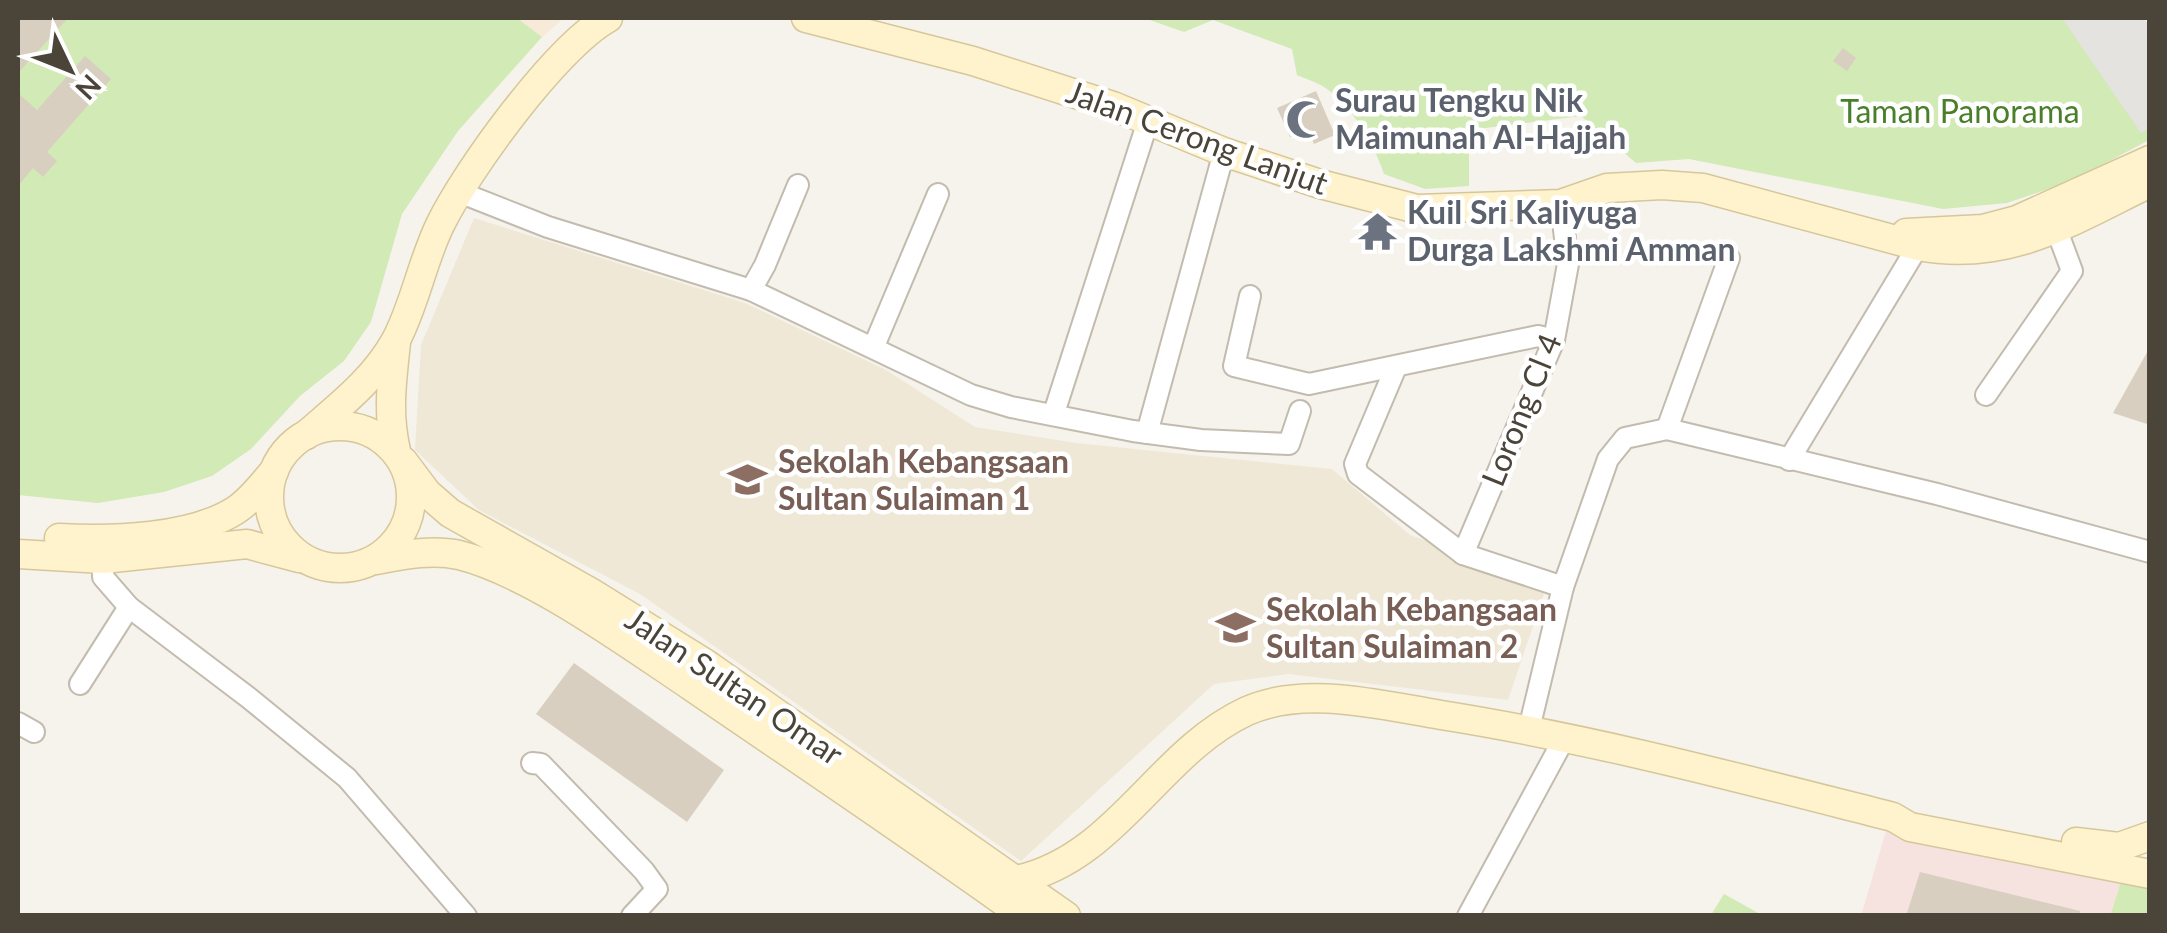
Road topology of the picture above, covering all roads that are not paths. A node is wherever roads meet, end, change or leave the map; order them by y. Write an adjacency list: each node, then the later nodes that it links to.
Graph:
1 (608, 18): 8 (street)
2 (806, 18): 3 (street, Jalan Cerong Lanjut)
3 (1148, 121): 4 (street, Jalan Cerong Lanjut); 23 (street)
4 (1224, 152): 10 (street, Jalan Cerong Lanjut); 25 (street)
5 (2150, 160): 12 (street, Jalan Cerong Lanjut)
6 (2150, 183): 11 (street, Jalan Cerong Lanjut)
7 (798, 185): 15 (street)
8 (459, 192): 15 (street); 17 (street)
9 (938, 194): 19 (street)
10 (1561, 204): 12 (street, Jalan Cerong Lanjut); 18 (street, Lorong Cl 4)
11 (2056, 228): 13 (street, Jalan Cerong Lanjut); 21 (street)
12 (1885, 235): 13 (street, Jalan Cerong Lanjut)
13 (1918, 246): 28 (street)
14 (1729, 258): 24 (street)
15 (751, 290): 19 (street)
16 (1250, 296): 20 (street)
17 (396, 340): 26 (street); 27 (street)
18 (1554, 340): 20 (street); 33 (street, Lorong Cl 4)
19 (874, 346): 23 (street)
20 (1396, 367): 33 (street)
21 (1986, 395)
22 (1300, 410): 25 (street)
23 (1054, 414): 25 (street)
24 (1668, 430): 28 (street); 37 (street)
25 (1147, 433)
26 (306, 434): 27 (street); 29 (street)
27 (400, 456): 36 (street); 47 (street, Jalan Sultan Omar)
28 (1789, 460): 31 (street)
29 (274, 471): 30 (street); 35 (street)
30 (18, 536)
31 (2150, 552)
32 (18, 554): 34 (street)
33 (1463, 554): 37 (street)
34 (103, 559): 35 (street); 38 (street)
35 (305, 560): 36 (street)
36 (376, 560): 51 (street)
37 (1563, 587): 40 (street)
38 (129, 607): 39 (street); 49 (street)
39 (80, 684)
40 (1529, 729): 41 (street); 45 (street)
41 (1565, 738): 43 (street); 52 (street)
42 (532, 763): 50 (street)
43 (1892, 817): 44 (street); 46 (street)
44 (2150, 836)
45 (1082, 854): 47 (street); 48 (street)
46 (2150, 874)
47 (1018, 880): 48 (street, Jalan Sultan Omar)
48 (1065, 914)
49 (466, 916)
50 (632, 916)
51 (1024, 916)
52 (1468, 916)

